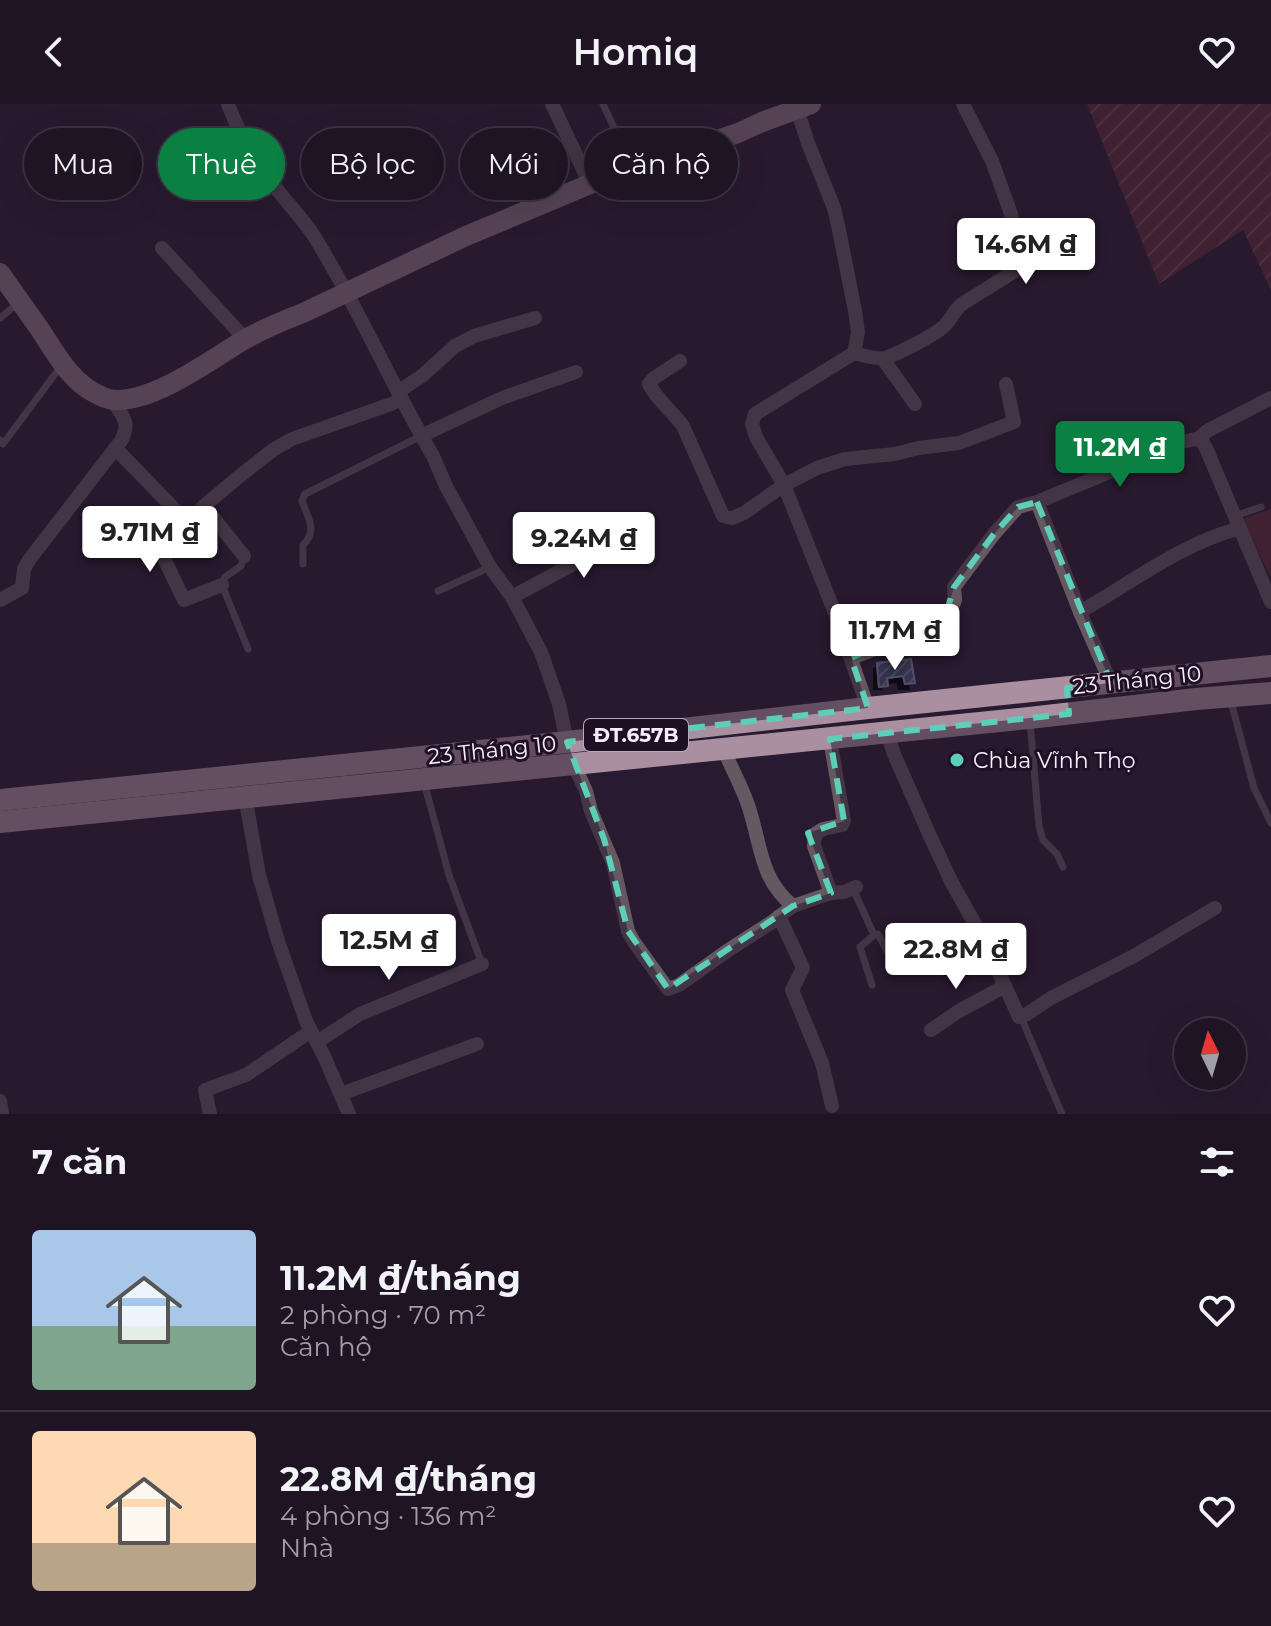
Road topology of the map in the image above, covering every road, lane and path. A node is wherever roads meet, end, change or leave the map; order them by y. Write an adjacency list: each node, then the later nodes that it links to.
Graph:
1 (228, 104): 12 (street)
2 (552, 104): 8 (street)
3 (603, 104): 6 (lane)
4 (963, 104): 18 (street)
5 (804, 106): 7 (street); 17 (street)
6 (614, 128)
7 (738, 133)
8 (584, 171)
9 (584, 187): 12 (street)
10 (162, 248): 16 (street)
11 (0, 273): 13 (street)
12 (347, 292): 16 (street); 23 (street)
13 (20, 302): 14 (lane); 20 (street)
14 (0, 318)
15 (535, 318): 23 (street)
16 (245, 339): 25 (street)
17 (854, 353): 18 (street); 31 (street)
18 (883, 359): 26 (street)
19 (680, 361): 31 (street)
20 (63, 364): 25 (street); 29 (lane)
21 (576, 372): 27 (street)
22 (1006, 384): 31 (street)
23 (400, 396): 27 (street); 33 (street)
24 (1271, 398): 28 (street)
25 (113, 401): 30 (street)
26 (915, 404)
27 (421, 436): 39 (lane); 40 (street)
28 (1200, 438): 32 (street); 35 (street)
29 (0, 440)
30 (115, 448): 36 (street); 44 (street)
31 (784, 485): 48 (street)
32 (1037, 502): 46 (street); 48 (street)
33 (204, 506): 36 (street); 38 (street)
34 (1261, 507): 35 (lane)
35 (1237, 522): 45 (street); 46 (street)
36 (188, 523): 41 (street)
37 (644, 535): 43 (street)
38 (244, 556): 41 (lane)
39 (303, 564)
40 (490, 567): 42 (lane); 43 (street)
41 (222, 585): 47 (lane)
42 (438, 591)
43 (512, 597): 59 (street)
44 (0, 600)
45 (1271, 602)
46 (1080, 612): 50 (street)
47 (248, 649)
48 (851, 658): 54 (street)
49 (1271, 666): 50 (main road, 23 Tháng 10 / ĐT.657B)
50 (1111, 683): 51 (main road, 23 Tháng 10 / ĐT.657B)
51 (1067, 688): 54 (main road, 23 Tháng 10 / ĐT.657B); 55 (main road)
52 (1271, 693): 53 (main road, 23 Tháng 10 / ĐT.657B)
53 (1230, 696): 55 (main road, 23 Tháng 10 / ĐT.657B); 66 (lane)
54 (868, 708): 59 (main road, 23 Tháng 10 / ĐT.657B)
55 (1069, 714): 56 (main road, 23 Tháng 10 / ĐT.657B)
56 (1029, 718): 57 (main road, 23 Tháng 10 / ĐT.657B); 67 (lane)
57 (887, 733): 58 (main road, 23 Tháng 10 / ĐT.657B); 77 (street)
58 (830, 739): 60 (main road, 23 Tháng 10 / ĐT.657B); 69 (street)
59 (567, 742): 61 (main road); 64 (main road, 23 Tháng 10 / ĐT.657B)
60 (724, 750): 61 (main road, 23 Tháng 10 / ĐT.657B); 70 (street)
61 (574, 765): 62 (main road, 23 Tháng 10 / ĐT.657B); 72 (street)
62 (423, 780): 63 (main road, 23 Tháng 10 / ĐT.657B); 74 (lane)
63 (245, 796): 65 (main road, 23 Tháng 10 / ĐT.657B); 80 (street)
64 (0, 800)
65 (0, 822)
66 (1271, 823)
67 (1063, 867)
68 (856, 887): 69 (street); 73 (lane)
69 (831, 893): 70 (street)
70 (793, 906): 72 (street)
71 (1215, 908): 78 (street)
72 (779, 916): 84 (street)
73 (874, 935): 75 (lane); 76 (lane)
74 (482, 964): 80 (street)
75 (896, 968)
76 (872, 985)
77 (1005, 986): 78 (street); 79 (street)
78 (1021, 1017): 88 (lane)
79 (931, 1030)
80 (314, 1036): 82 (street); 86 (street)
81 (477, 1044): 82 (street)
82 (341, 1094): 87 (street)
83 (0, 1101): 85 (street)
84 (832, 1106)
85 (2, 1114)
86 (210, 1114)
87 (349, 1114)
88 (1062, 1114)

